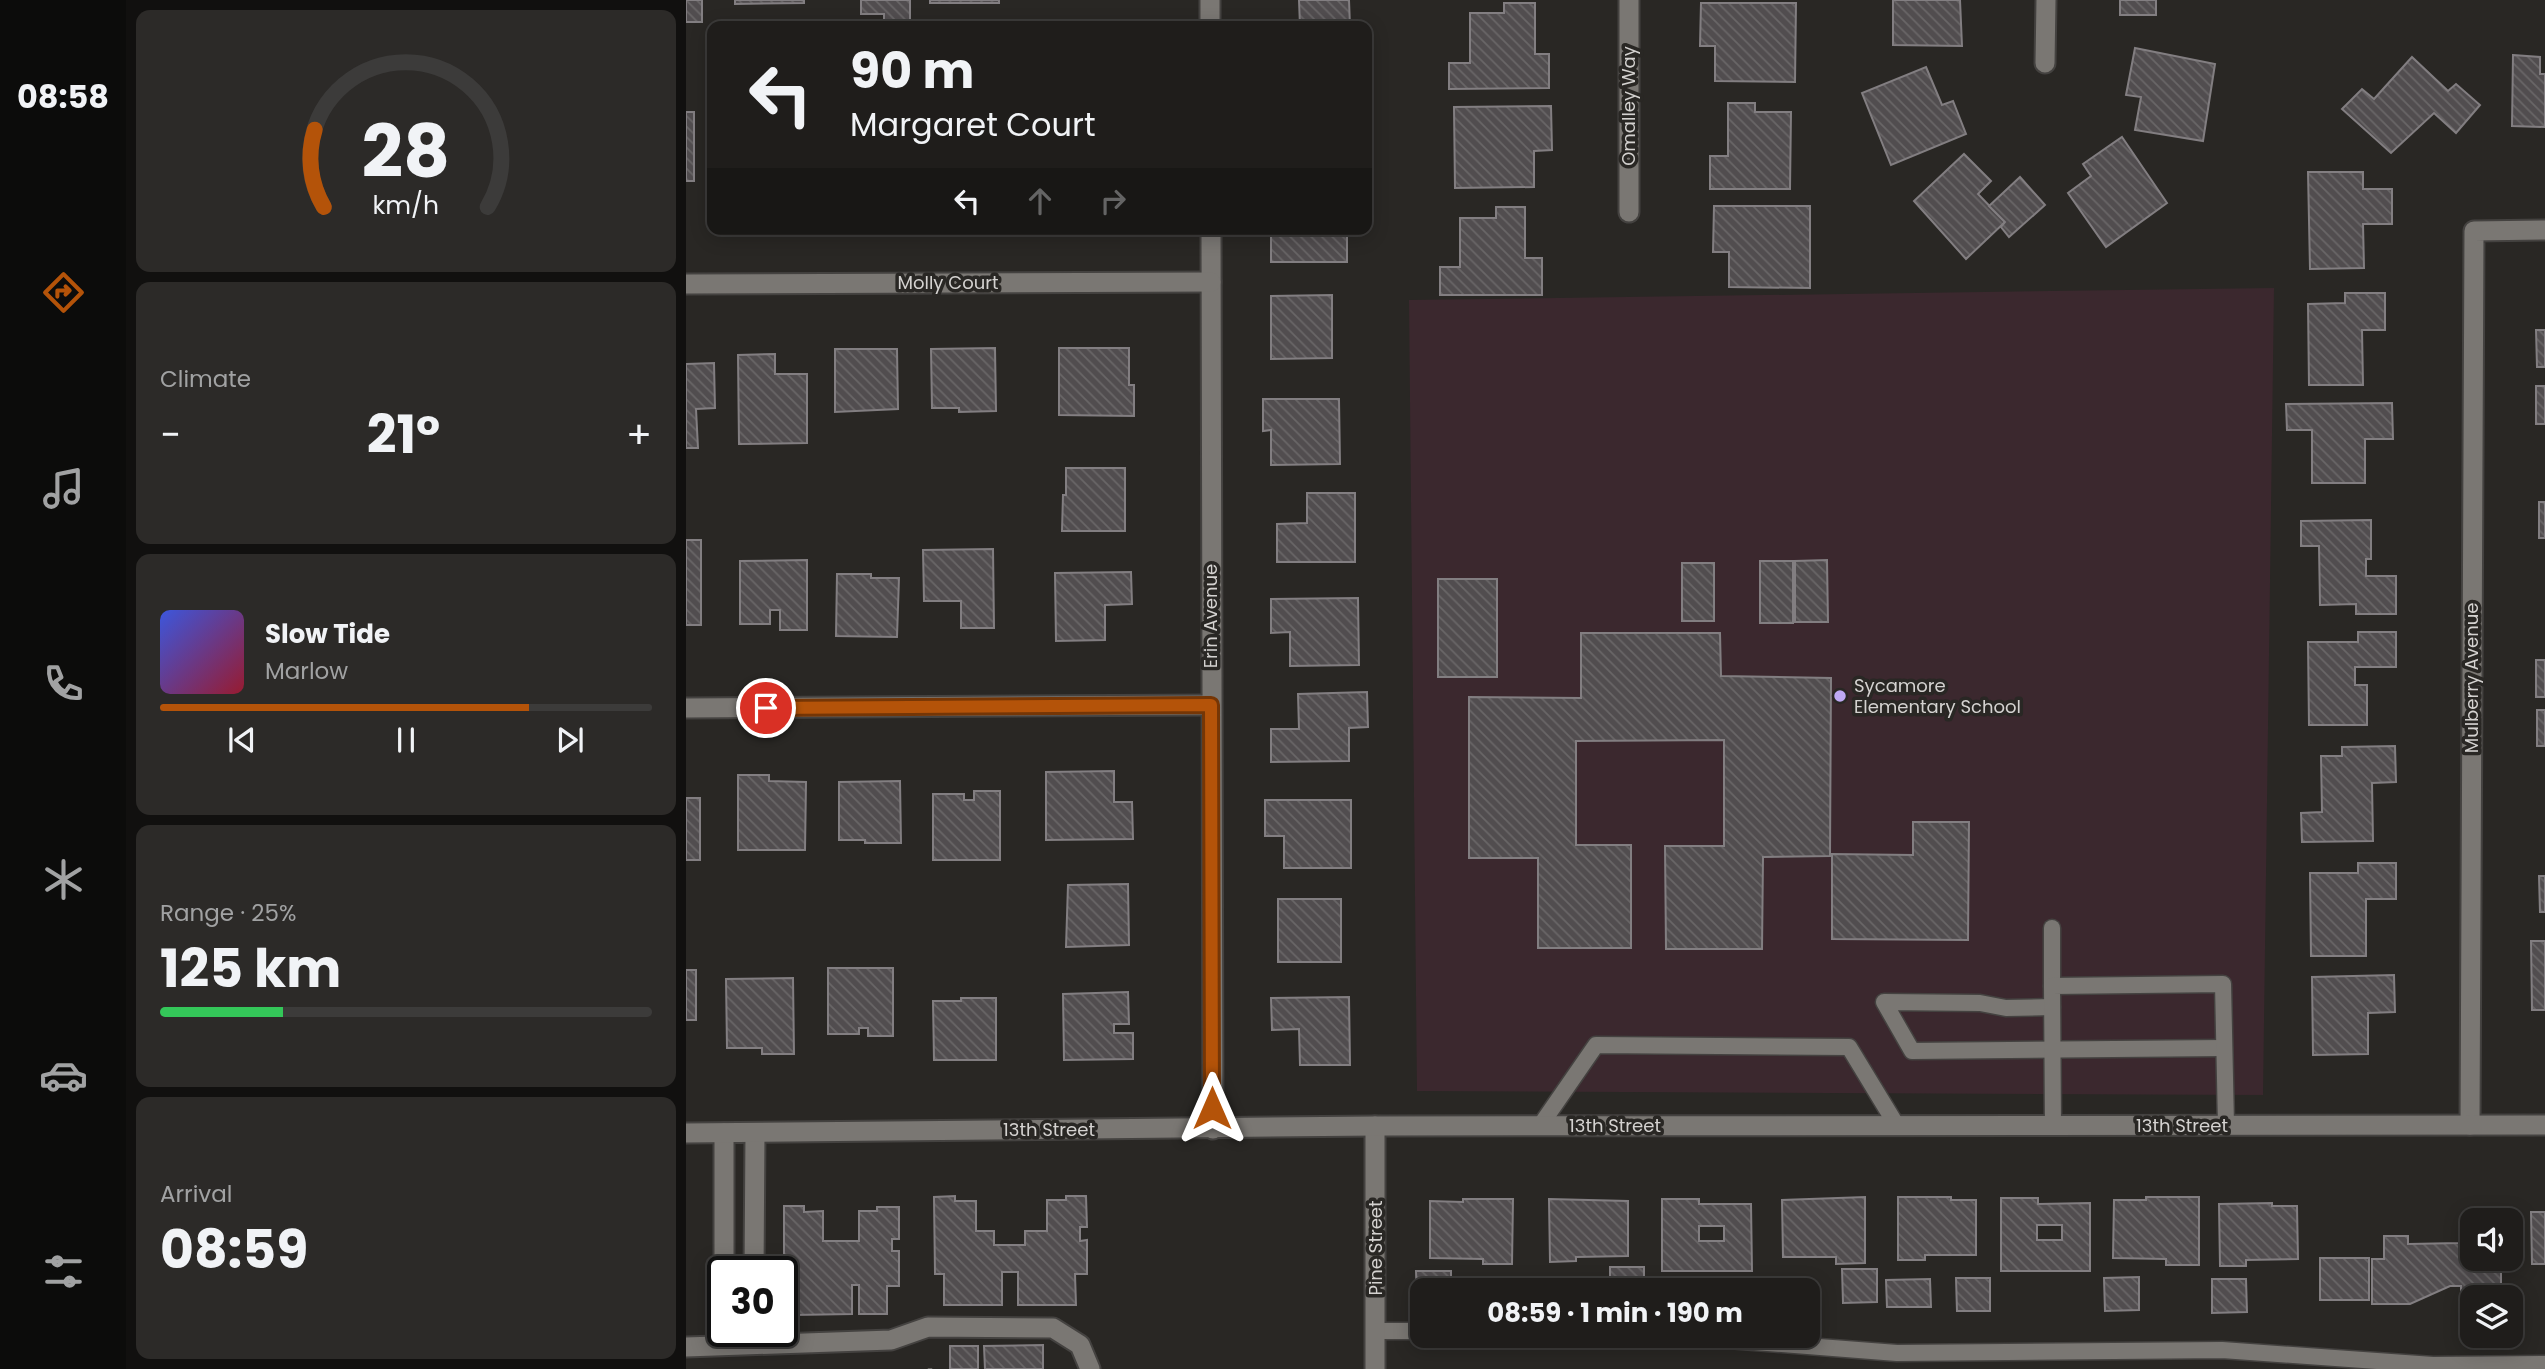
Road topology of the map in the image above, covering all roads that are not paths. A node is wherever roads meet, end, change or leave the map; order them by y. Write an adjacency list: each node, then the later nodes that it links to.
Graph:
1 (1210, 0): 4 (street)
2 (1629, 0): 6 (street, Omalley Way)
3 (2046, 0): 5 (street)
4 (1210, 21)
5 (2045, 63)
6 (1629, 212)
7 (2545, 230): 19 (street, Mulberry Avenue)
8 (1210, 235): 9 (street, Erin Avenue)
9 (1211, 282): 10 (street, Molly Court); 11 (street, Erin Avenue)
10 (686, 284)
11 (1211, 705): 12 (street); 25 (street, Erin Avenue)
12 (686, 708)
13 (2052, 928): 14 (lane)
14 (2052, 986): 15 (lane); 16 (lane)
15 (2052, 1007): 17 (lane); 17 (lane)
16 (2224, 1048): 17 (lane); 18 (lane)
17 (2052, 1049): 24 (lane)
18 (2226, 1125): 19 (street, 13th Street); 24 (street, 13th Street)
19 (2470, 1125): 20 (street, 13th Street)
20 (2545, 1125)
21 (1374, 1126): 22 (street, 13th Street); 25 (street, 13th Street); 31 (street, Pine Street)
22 (1540, 1126): 23 (street, 13th Street); 23 (lane)
23 (1898, 1126): 24 (street, 13th Street)
24 (2053, 1126)
25 (1213, 1129): 28 (street, 13th Street)
26 (686, 1133): 27 (street, 13th Street)
27 (724, 1133): 28 (street, 13th Street); 29 (street)
28 (755, 1133): 30 (street)
29 (724, 1256)
30 (754, 1256)
31 (1376, 1331): 32 (lane); 40 (street, Pine Street)
32 (1410, 1331)
33 (798, 1339): 39 (street)
34 (707, 1342): 35 (street)
35 (686, 1347)
36 (1820, 1347): 37 (lane)
37 (2012, 1361): 38 (lane)
38 (2545, 1364)
39 (1090, 1369)
40 (1376, 1369)

